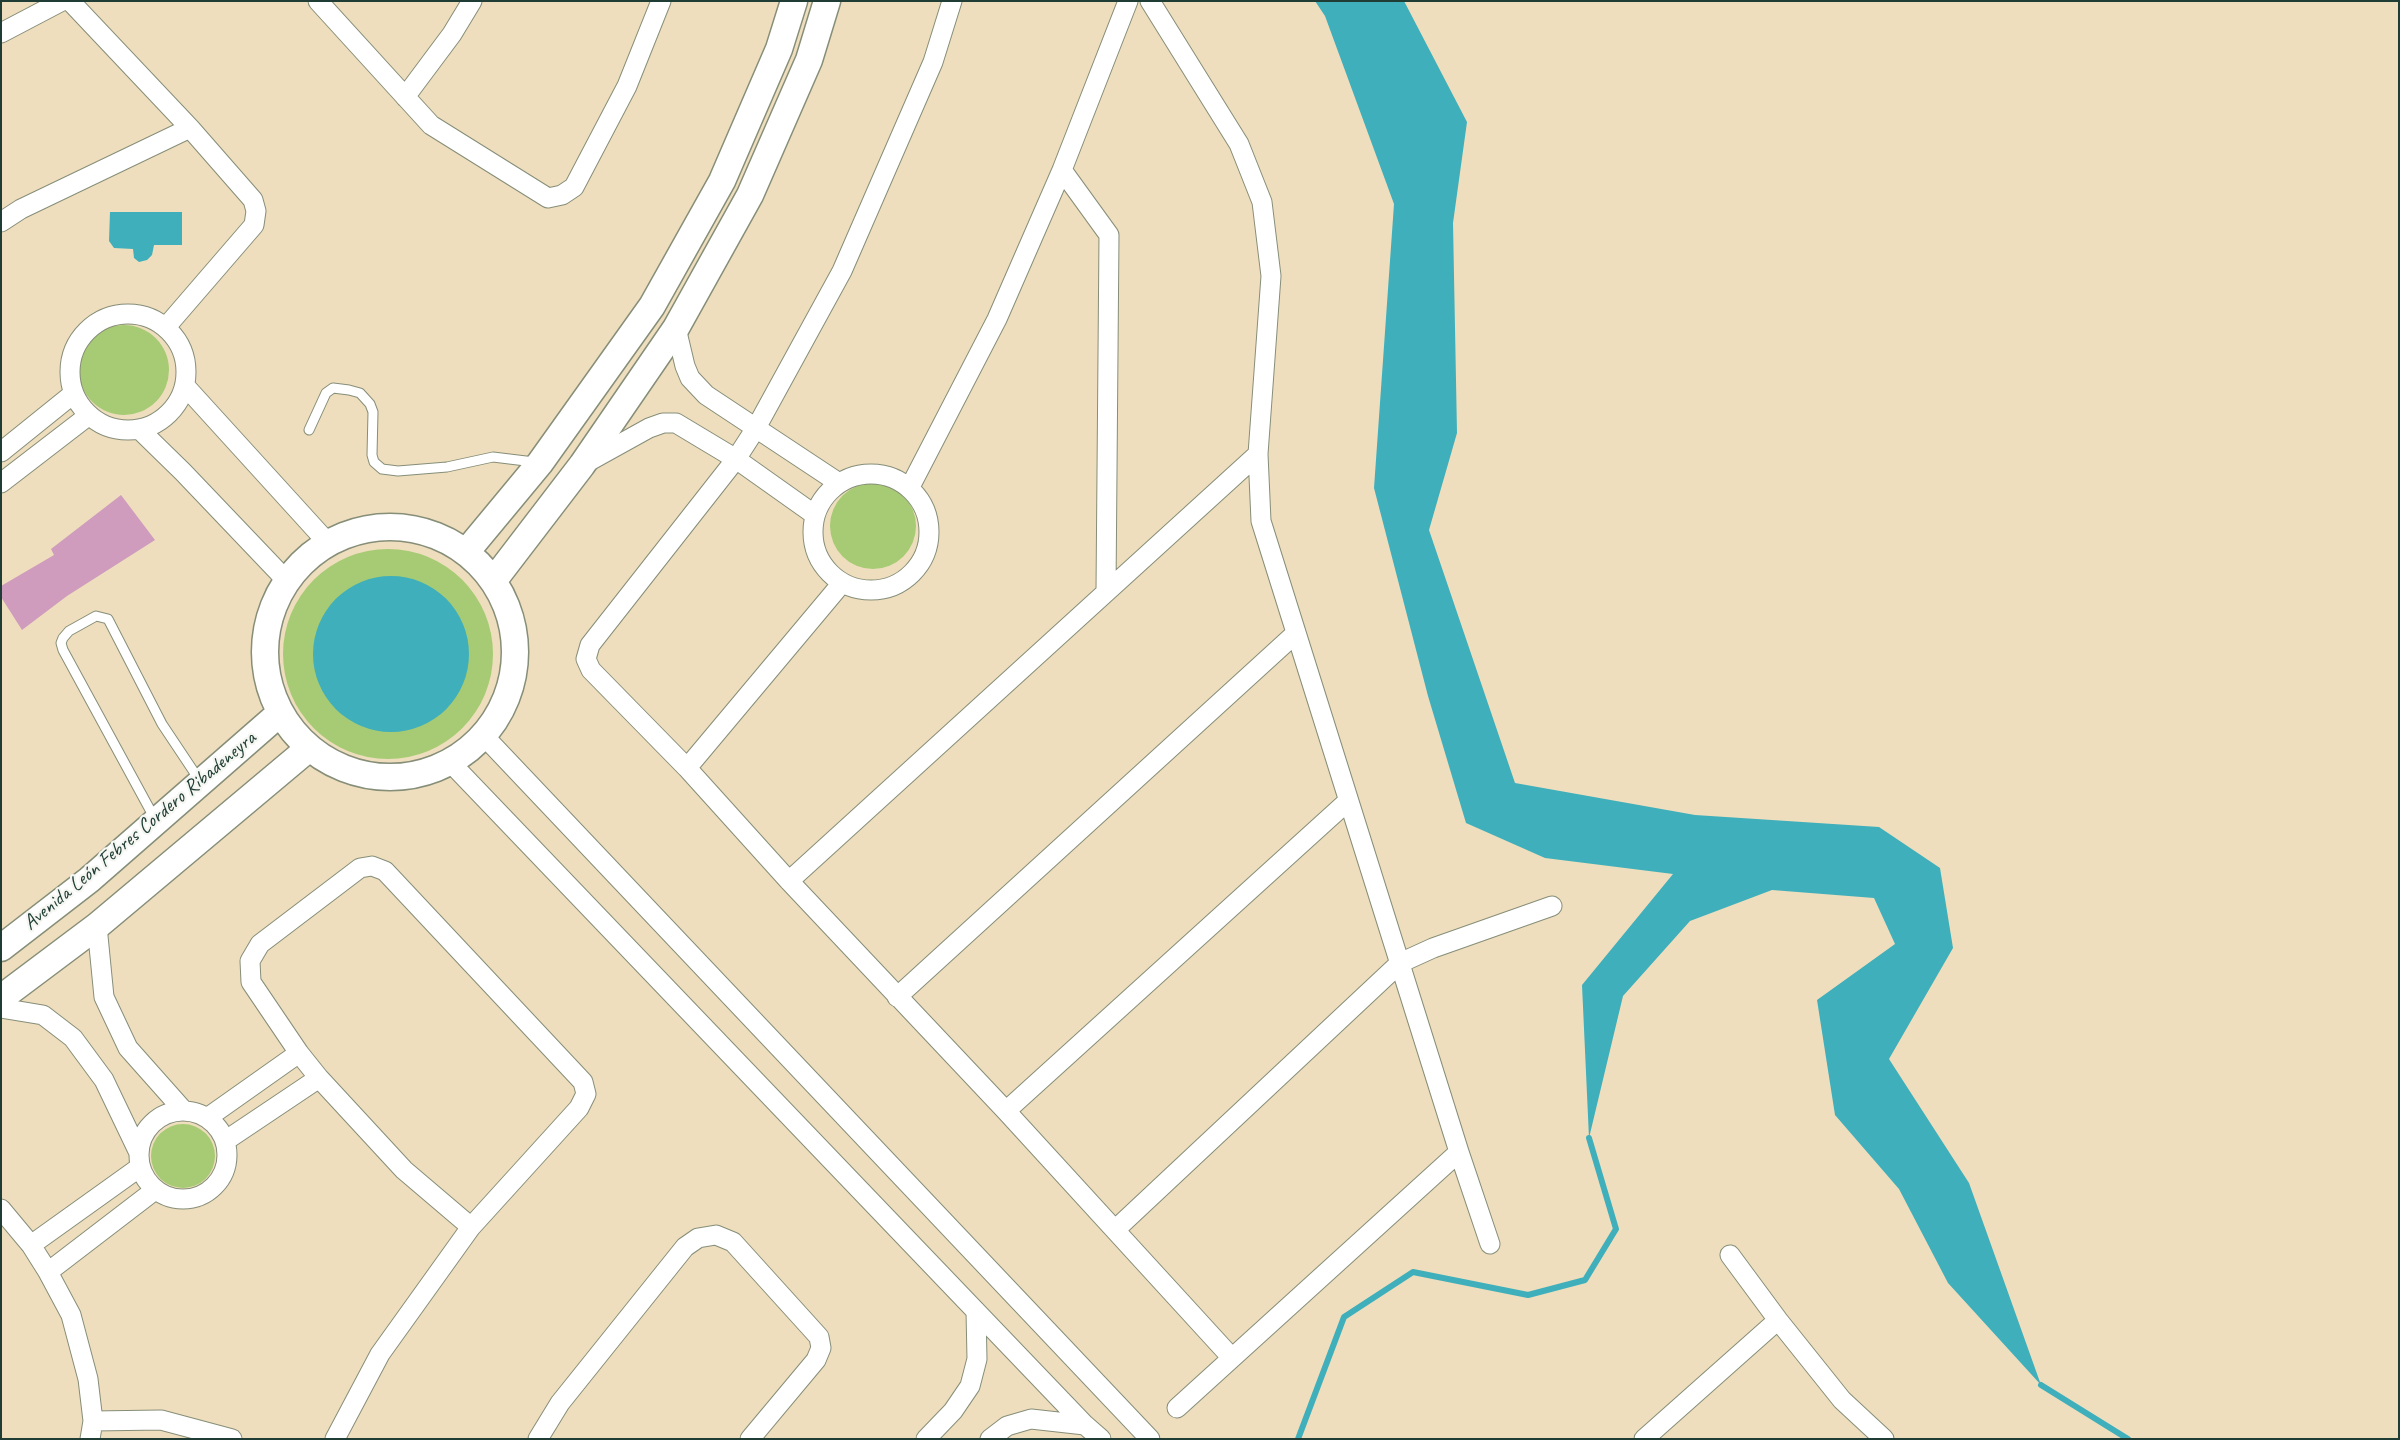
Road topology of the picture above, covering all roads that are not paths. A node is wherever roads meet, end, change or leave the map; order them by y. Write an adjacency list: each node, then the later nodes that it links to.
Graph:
1 (62, 1): 11 (street)
2 (70, 1): 13 (street)
3 (318, 1): 12 (street)
4 (472, 1): 12 (street)
5 (661, 1): 12 (street)
6 (794, 1): 27 (street)
7 (827, 1): 17 (street)
8 (952, 1): 21 (street)
9 (1128, 1): 14 (street)
10 (1150, 1): 25 (street)
11 (1, 33)
12 (405, 97)
13 (190, 128): 15 (street); 16 (street)
14 (1062, 170): 31 (street); 38 (street)
15 (1, 222)
16 (166, 326): 18 (street); 19 (street)
17 (676, 328): 21 (street); 28 (street)
18 (186, 387): 22 (street); 33 (street)
19 (73, 394): 20 (street); 24 (street)
20 (88, 416): 22 (street); 30 (street)
21 (756, 428): 26 (street); 29 (street)
22 (140, 430): 35 (street)
23 (309, 430): 27 (lane)
24 (1, 452)
25 (1258, 454): 38 (street); 39 (street)
26 (736, 459): 28 (street); 32 (street); 44 (street)
27 (540, 463): 34 (street)
28 (582, 465): 36 (street)
29 (839, 483): 31 (street); 32 (street)
30 (1, 484)
31 (910, 487): 37 (street)
32 (815, 515): 37 (street)
33 (327, 542): 34 (street); 35 (street)
34 (467, 551): 36 (street)
35 (286, 580): 40 (street)
36 (494, 580): 41 (street)
37 (842, 583): 44 (street)
38 (1106, 590): 48 (street)
39 (1296, 634): 46 (street); 53 (street)
40 (278, 714): 42 (street); 45 (street, Avenida León Febres Cordero Ribadeneyra)
41 (484, 736): 43 (street); 85 (street)
42 (308, 749): 43 (street); 50 (street)
43 (450, 762): 72 (street)
44 (687, 768): 48 (street)
45 (200, 781): 47 (street, Avenida León Febres Cordero Ribadeneyra); 47 (lane)
46 (1348, 801): 52 (street); 59 (street)
47 (156, 820): 51 (street, Avenida León Febres Cordero Ribadeneyra)
48 (789, 881): 53 (street)
49 (1552, 906): 52 (street)
50 (97, 926): 54 (street); 58 (street)
51 (1, 948)
52 (1400, 963): 62 (street); 67 (street)
53 (897, 997): 59 (street)
54 (1, 998)
55 (1, 1008): 63 (street)
56 (299, 1053): 57 (street); 60 (street); 66 (street)
57 (319, 1078): 61 (street); 66 (street)
58 (184, 1111): 60 (street); 63 (street)
59 (1006, 1111): 67 (street)
60 (207, 1118): 61 (street)
61 (225, 1141): 64 (street)
62 (1459, 1152): 68 (street); 74 (street)
63 (139, 1159): 64 (street); 69 (street)
64 (155, 1190): 71 (street)
65 (1, 1209): 69 (street)
66 (471, 1228): 79 (street)
67 (1115, 1230): 74 (street)
68 (1490, 1244)
69 (30, 1245): 71 (street)
70 (1730, 1256): 73 (street)
71 (48, 1272): 77 (street)
72 (976, 1311): 76 (street); 82 (street)
73 (1778, 1320): 86 (street); 87 (street)
74 (1232, 1358): 75 (street)
75 (1177, 1408)
76 (1085, 1425): 83 (street); 84 (street)
77 (91, 1430): 78 (street)
78 (232, 1439)
79 (335, 1439)
80 (538, 1439): 81 (street)
81 (750, 1439)
82 (926, 1439)
83 (990, 1439)
84 (1101, 1439)
85 (1150, 1439)
86 (1644, 1439)
87 (1884, 1439)

